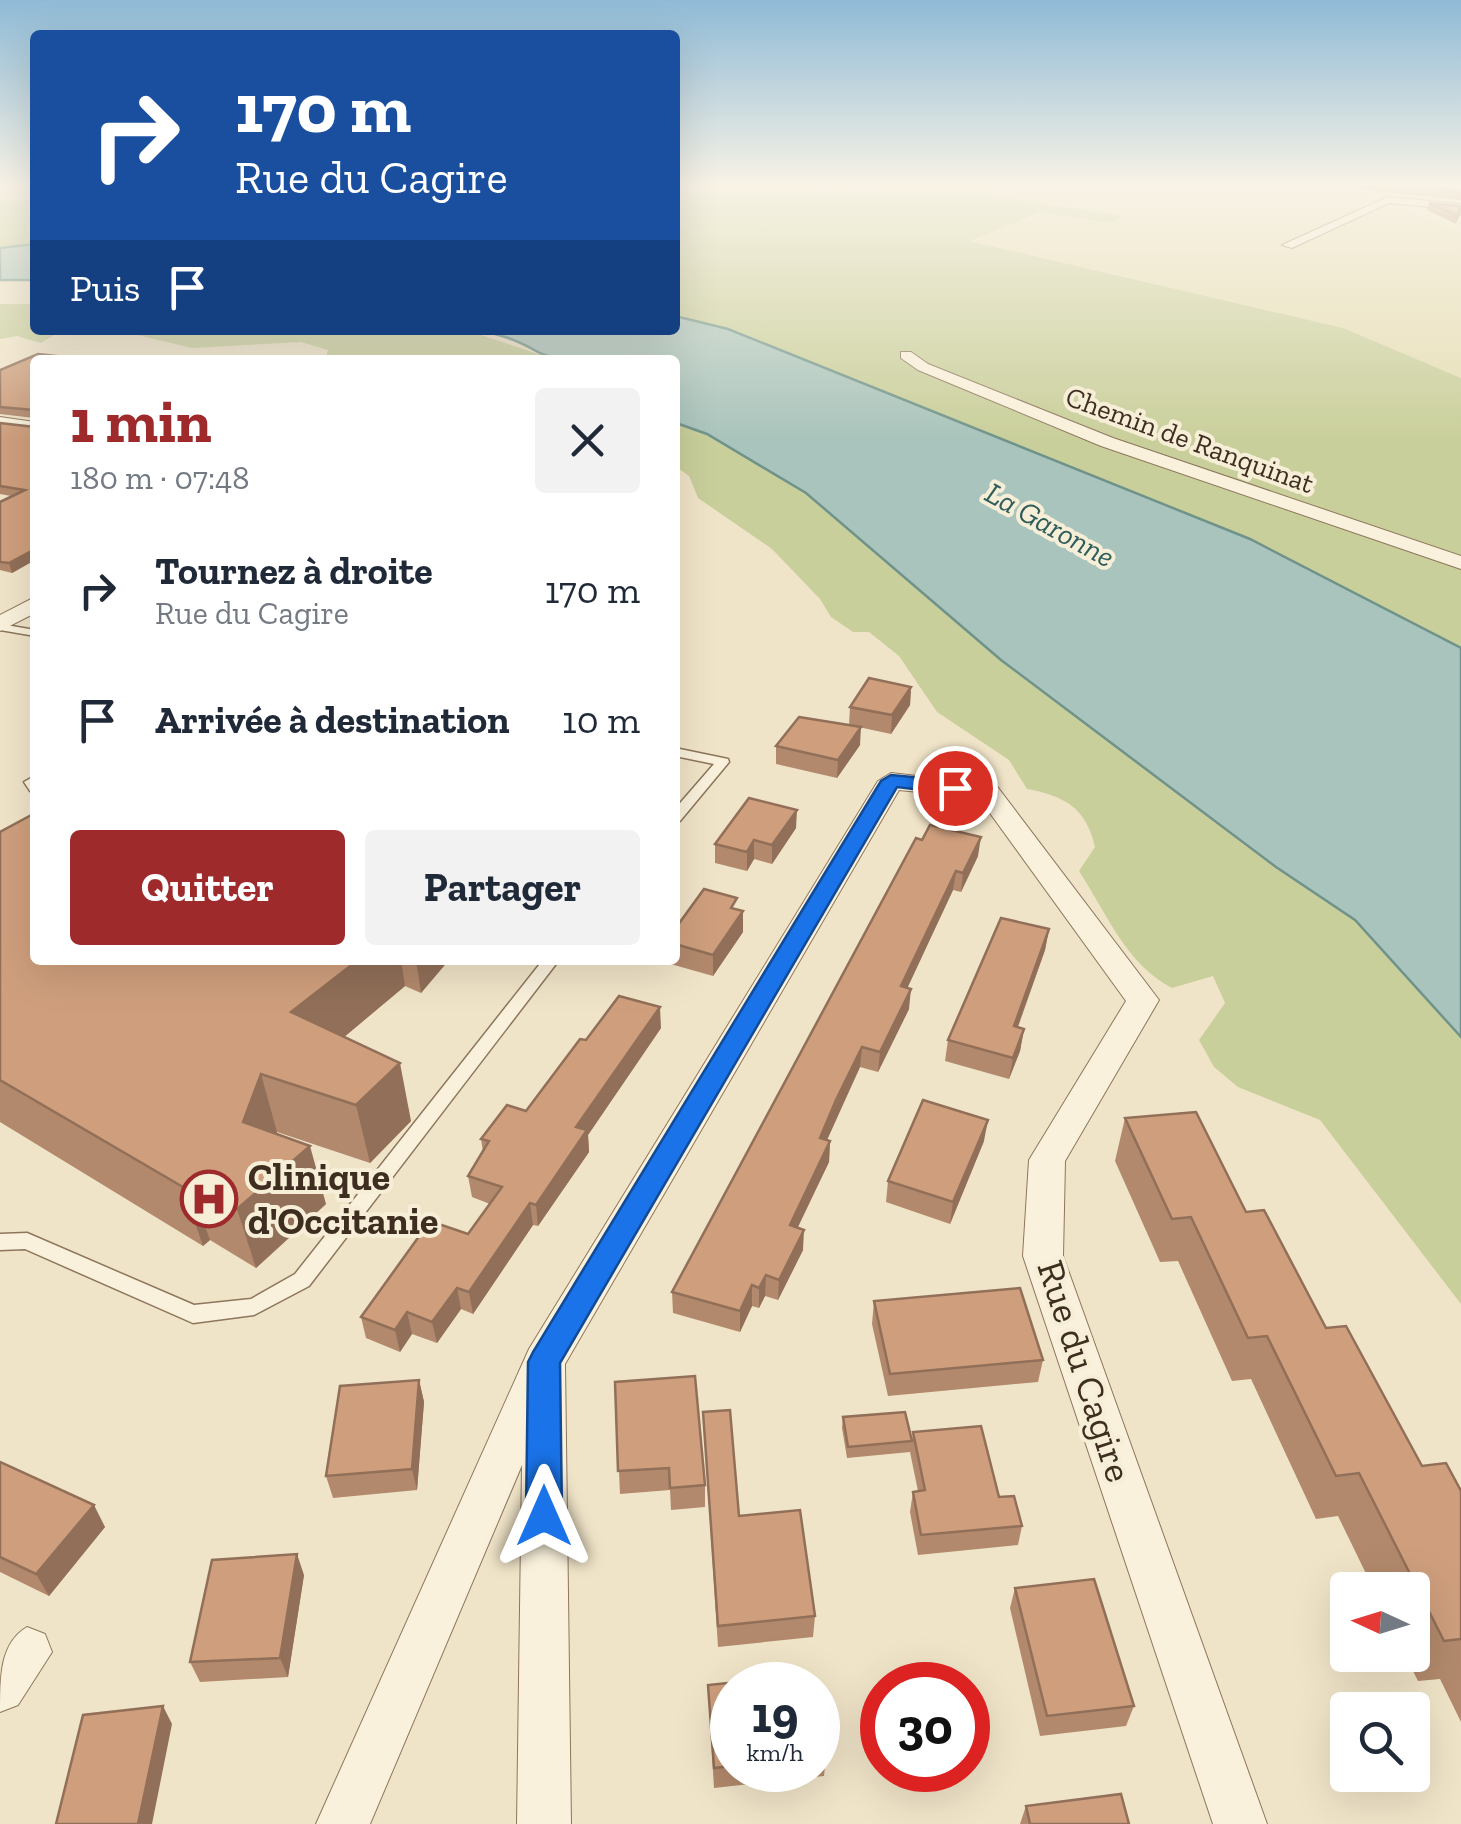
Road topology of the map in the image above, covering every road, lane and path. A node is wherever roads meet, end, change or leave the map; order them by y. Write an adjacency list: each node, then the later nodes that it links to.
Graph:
1 (906, 355): 4 (street, Chemin de Ranquinat)
2 (0, 422): 3 (street)
3 (30, 426)
4 (1461, 563)
5 (30, 607): 6 (street)
6 (0, 626): 7 (lane)
7 (30, 632)
8 (680, 753): 9 (lane)
9 (681, 802)
10 (546, 965): 11 (lane)
11 (0, 1242)
12 (544, 1362): 13 (street, Rue du Cagire); 14 (street); 15 (street, Rue du Cagire)
13 (344, 1824)
14 (544, 1824)
15 (1240, 1824)

